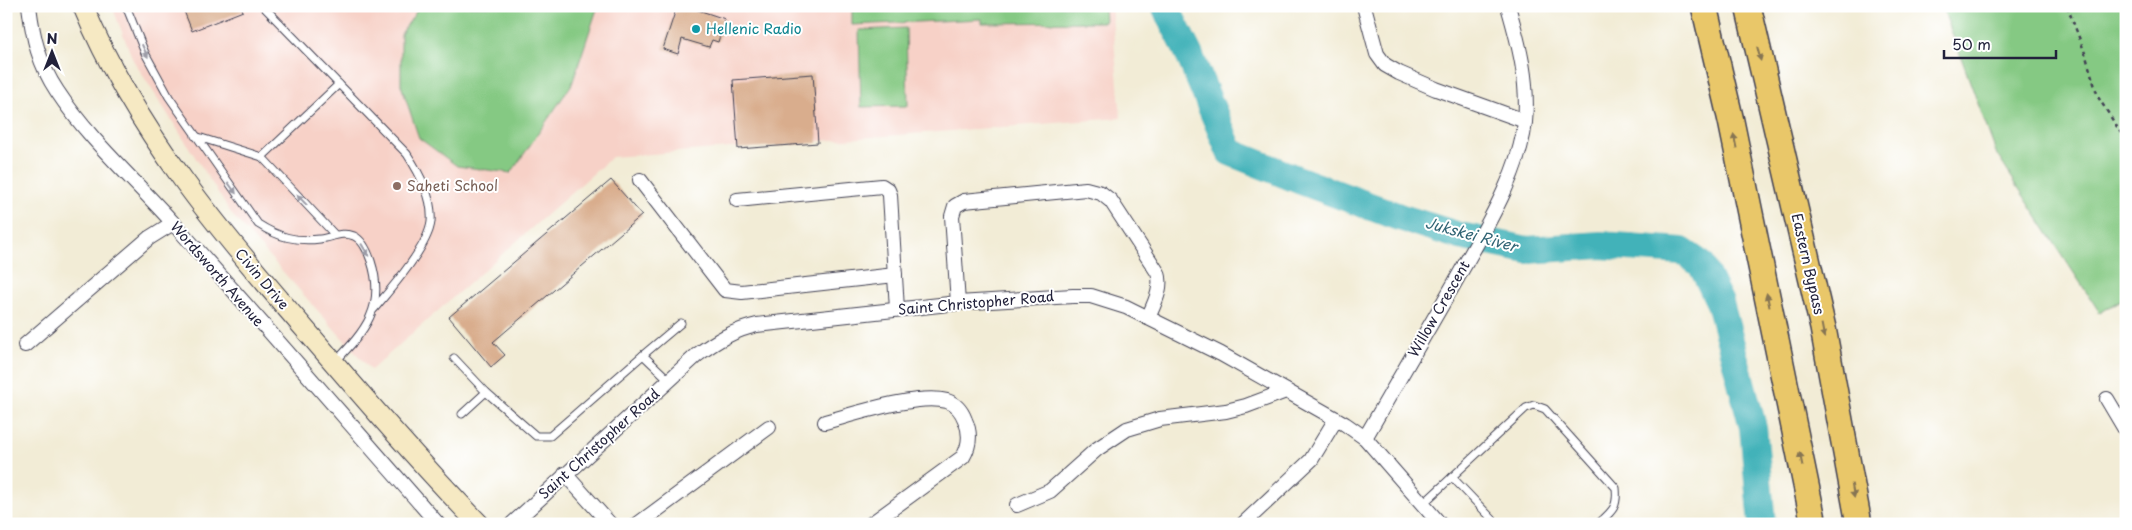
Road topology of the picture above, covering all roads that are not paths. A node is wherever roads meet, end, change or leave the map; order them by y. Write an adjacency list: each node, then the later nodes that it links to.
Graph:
1 (28, 6): 15 (street, Wordsworth Avenue)
2 (83, 6): 26 (main road, Civin Drive)
3 (126, 6): 11 (lane, one-way to 11)
4 (263, 6): 9 (lane)
5 (1364, 6): 10 (street)
6 (1508, 6): 10 (street, Willow Crescent)
7 (1704, 6): 51 (highway, one-way to 7)
8 (1748, 6): 52 (highway, Eastern Bypass, one-way to 52)
9 (339, 84): 12 (lane); 19 (lane)
10 (1525, 121): 36 (street, Willow Crescent)
11 (195, 136): 12 (lane); 16 (lane, one-way to 16)
12 (262, 158): 16 (lane, one-way to 12)
13 (640, 180): 17 (street)
14 (737, 200): 17 (street)
15 (173, 223): 23 (street); 41 (street, Wordsworth Avenue)
16 (335, 235): 19 (lane, one-way to 19)
17 (895, 275): 20 (street)
18 (958, 303): 20 (street, Saint Christopher Road); 21 (street, Saint Christopher Road); 21 (street)
19 (373, 310): 26 (lane)
20 (897, 310): 27 (street, Saint Christopher Road)
21 (1148, 318): 28 (street, Saint Christopher Road)
22 (681, 323): 24 (lane)
23 (25, 344)
24 (643, 355): 27 (lane); 29 (lane)
25 (454, 358): 29 (lane)
26 (334, 363): 42 (main road, Civin Drive)
27 (670, 380): 37 (street, Saint Christopher Road)
28 (1286, 391): 32 (street, Saint Christopher Road); 40 (street)
29 (486, 392): 31 (lane)
30 (2107, 399): 35 (street)
31 (462, 414)
32 (1336, 419): 36 (street, Saint Christopher Road); 47 (street)
33 (825, 422): 46 (street)
34 (769, 427): 45 (street)
35 (2126, 431)
36 (1365, 438): 39 (street, Saint Christopher Road)
37 (565, 474): 43 (street, Saint Christopher Road); 44 (street)
38 (1452, 477): 39 (lane); 49 (lane); 50 (lane)
39 (1423, 504): 48 (street, Saint Christopher Road)
40 (1017, 506)
41 (438, 524)
42 (479, 524)
43 (512, 524)
44 (610, 524)
45 (638, 524)
46 (871, 524)
47 (1243, 524)
48 (1440, 524)
49 (1497, 524)
50 (1598, 524)
51 (1814, 524)
52 (1858, 524)

